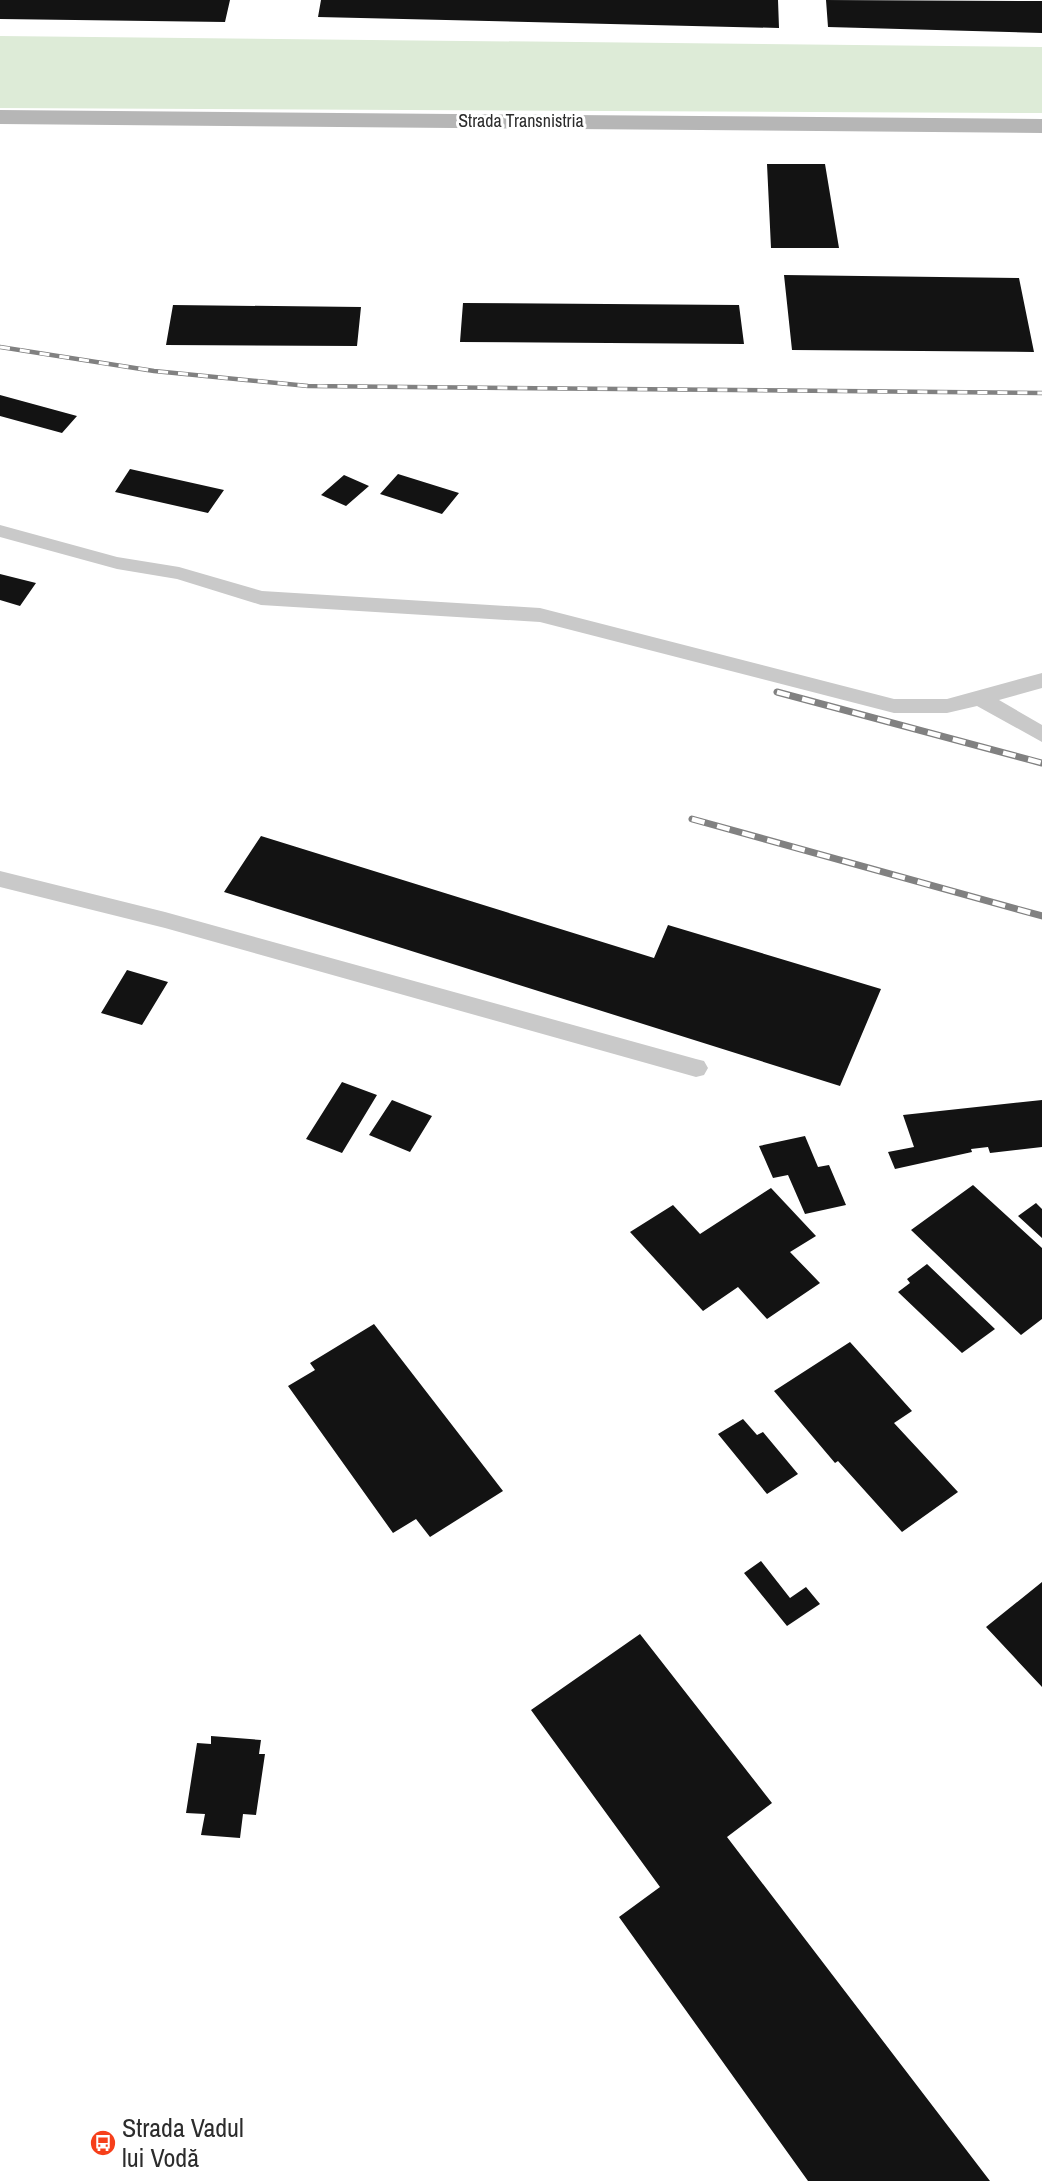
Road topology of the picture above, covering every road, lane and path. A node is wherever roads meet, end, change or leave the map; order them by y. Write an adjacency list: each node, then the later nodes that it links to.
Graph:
1 (0, 117): 2 (street, Strada Transnistria)
2 (1042, 126)
3 (0, 531): 5 (lane)
4 (1042, 680): 5 (lane)
5 (980, 698): 6 (lane)
6 (1042, 735)
7 (0, 879): 8 (lane)
8 (696, 1068)

